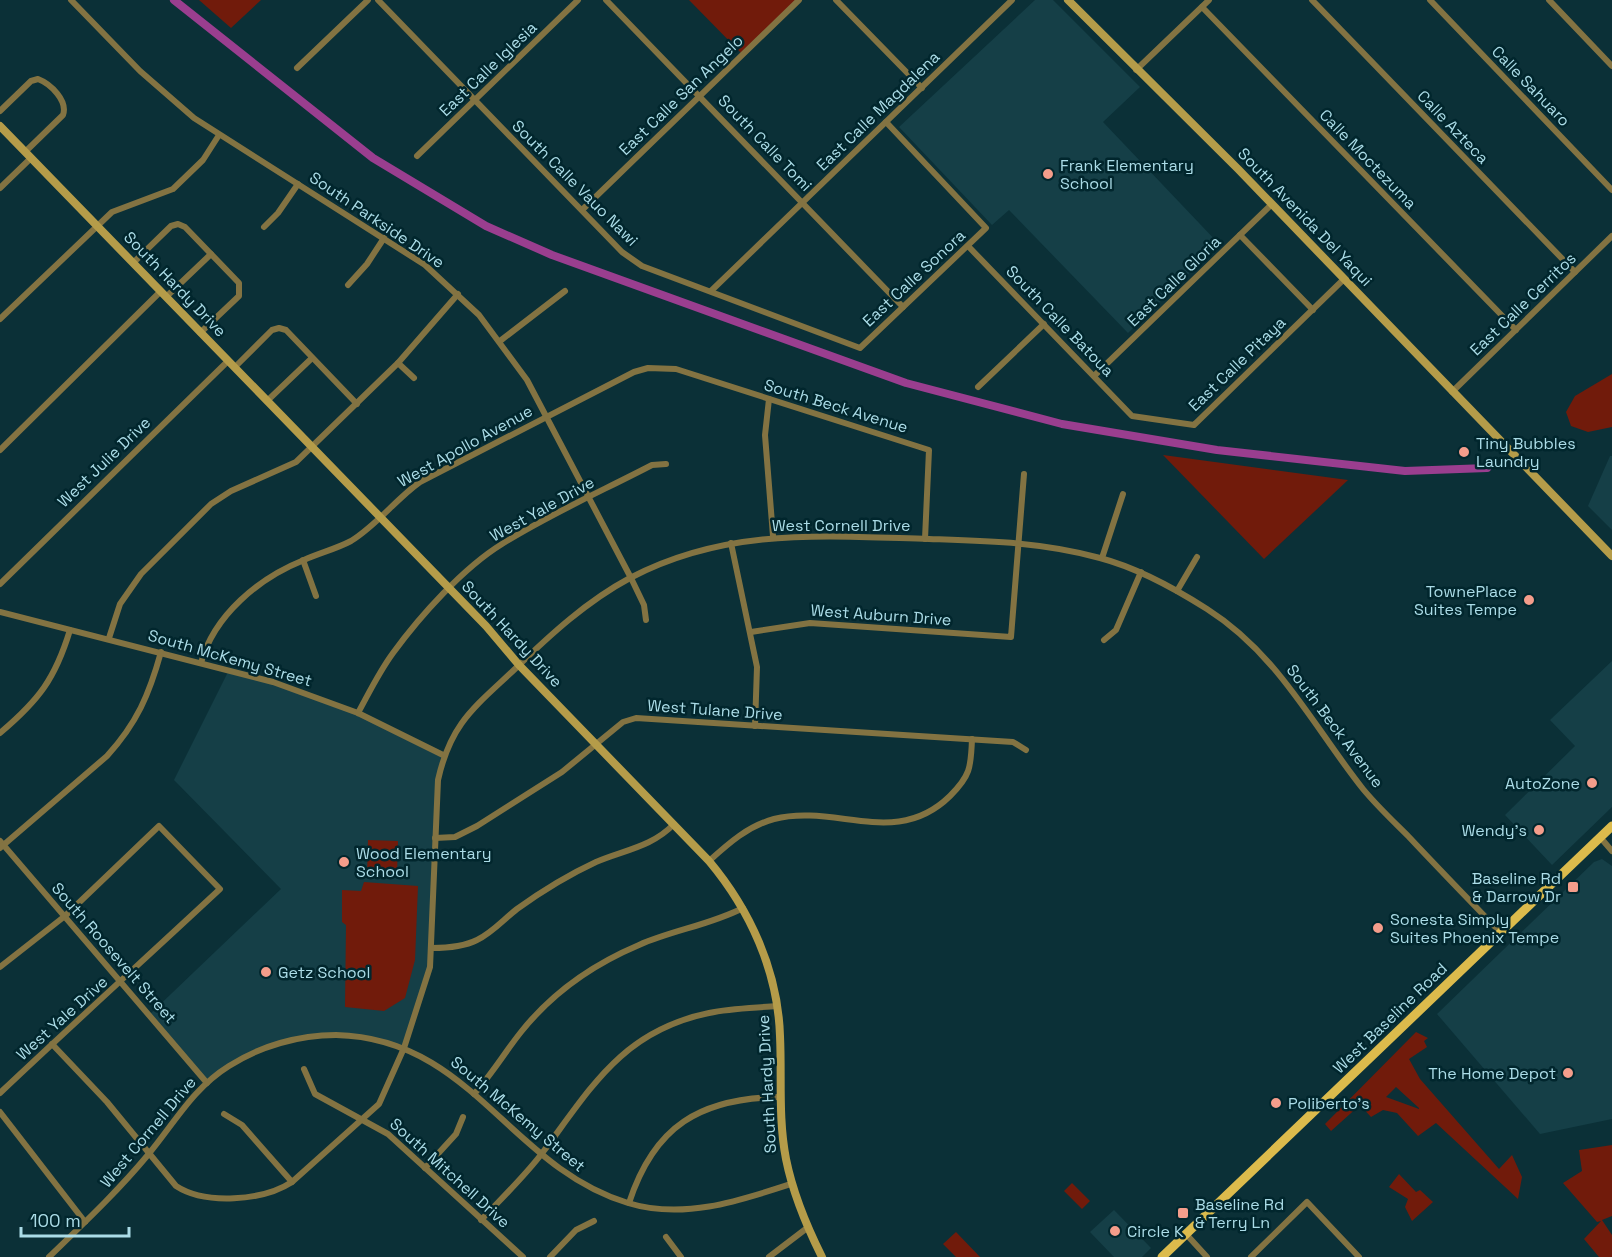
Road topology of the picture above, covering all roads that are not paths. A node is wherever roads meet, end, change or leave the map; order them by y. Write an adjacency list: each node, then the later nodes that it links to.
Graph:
1 (71, 0): 24 (street, South Parkside Drive)
2 (368, 0): 16 (street)
3 (378, 0): 20 (street, South Calle Vauo Nawi)
4 (578, 0): 20 (street, East Calle Iglesia)
5 (606, 0): 19 (street, South Calle Tomi)
6 (799, 0): 19 (street, East Calle San Angelo)
7 (836, 0): 18 (street)
8 (1012, 0): 18 (street, East Calle Magdalena)
9 (1068, 0): 17 (street, South Avenida Del Yaqui)
10 (1209, 0): 14 (street)
11 (1312, 0): 41 (street, Calle Azteca)
12 (1430, 0): 29 (street, Calle Sahuaro)
13 (1549, 0): 15 (street)
14 (1202, 7): 17 (street); 52 (street, Calle Moctezuma)
15 (1612, 66)
16 (297, 68)
17 (1136, 70): 31 (street, South Avenida Del Yaqui)
18 (922, 88): 22 (street, East Calle Magdalena)
19 (700, 95): 30 (street, South Calle Tomi); 32 (street, East Calle San Angelo)
20 (475, 100): 26 (street, East Calle Iglesia); 32 (street, South Calle Vauo Nawi)
21 (0, 111): 25 (street)
22 (886, 122): 30 (street, East Calle Magdalena); 38 (street, East Calle Sonora)
23 (0, 126): 25 (street, South Hardy Drive)
24 (219, 135): 27 (street, South Parkside Drive); 33 (street)
25 (28, 155): 28 (street); 33 (street, South Hardy Drive)
26 (417, 156)
27 (298, 184): 34 (street); 37 (street, South Parkside Drive)
28 (0, 189)
29 (1612, 190)
30 (802, 202): 45 (street, East Calle Magdalena); 48 (street, South Calle Tomi)
31 (1272, 204): 35 (street, East Calle Gloria); 42 (street, South Avenida Del Yaqui)
32 (582, 210): 45 (street, South Calle Vauo Nawi)
33 (96, 225): 40 (street, South Hardy Drive); 50 (street)
34 (264, 227)
35 (1240, 235): 49 (street); 61 (street, East Calle Gloria)
36 (1612, 236): 41 (street, East Calle Cerritos)
37 (384, 238): 43 (street); 47 (street, South Parkside Drive)
38 (968, 246): 48 (street, East Calle Sonora); 51 (street, South Calle Batoua)
39 (211, 254): 40 (street); 46 (street); 53 (street)
40 (133, 263): 46 (street, South Hardy Drive)
41 (1575, 272): 52 (street, East Calle Cerritos)
42 (1344, 279): 49 (street, East Calle Pitaya); 64 (street, South Avenida Del Yaqui)
43 (348, 285)
44 (565, 291): 54 (street)
45 (711, 291): 55 (street, South Calle Vauo Nawi)
46 (163, 294): 53 (street, South Hardy Drive); 71 (street)
47 (458, 294): 54 (street, South Parkside Drive); 58 (street)
48 (903, 306): 55 (street, East Calle Sonora)
49 (1313, 310): 69 (street, East Calle Pitaya)
50 (0, 319)
51 (1044, 324): 61 (street, South Calle Batoua); 63 (street)
52 (1516, 330): 64 (street, East Calle Cerritos)
53 (200, 333): 57 (street, South Hardy Drive)
54 (500, 341): 68 (street, South Parkside Drive)
55 (860, 348)
56 (312, 358): 59 (street); 66 (street); 67 (street)
57 (228, 361): 59 (street, South Hardy Drive); 87 (street, West Julie Drive)
58 (398, 363): 62 (street); 67 (street)
59 (235, 367): 66 (street, South Hardy Drive)
60 (648, 368): 65 (street, South Beck Avenue); 68 (street, West Apollo Avenue)
61 (1094, 376): 69 (street, South Calle Batoua)
62 (414, 378)
63 (978, 387)
64 (1452, 392): 81 (street, South Avenida Del Yaqui)
65 (769, 399): 77 (street); 78 (street, South Beck Avenue)
66 (267, 401): 70 (street, South Hardy Drive)
67 (357, 405): 70 (street)
68 (547, 416): 75 (street, South Parkside Drive); 76 (street, West Apollo Avenue)
69 (1132, 416)
70 (312, 447): 76 (street, South Hardy Drive); 95 (street)
71 (0, 450)
72 (666, 464): 75 (street, West Yale Drive)
73 (1024, 474): 79 (street)
74 (1123, 494): 83 (street)
75 (590, 498): 86 (street, South Parkside Drive); 88 (street, West Yale Drive)
76 (379, 516): 84 (street, West Apollo Avenue); 88 (street, South Hardy Drive)
77 (773, 536): 78 (street, West Cornell Drive); 80 (street, West Cornell Drive)
78 (925, 539): 79 (street, West Cornell Drive)
79 (1018, 542): 83 (street, South Beck Avenue); 94 (street, West Auburn Drive)
80 (731, 543): 86 (street, West Cornell Drive); 94 (street)
81 (1612, 556)
82 (1197, 557): 89 (street)
83 (1102, 558): 85 (street, South Beck Avenue)
84 (303, 560): 90 (street); 98 (street, West Apollo Avenue)
85 (1141, 573): 89 (street, South Beck Avenue); 96 (street)
86 (631, 578): 92 (street, South Parkside Drive); 99 (street, West Cornell Drive)
87 (0, 584)
88 (450, 589): 99 (street, South Hardy Drive); 100 (street, West Yale Drive)
89 (1177, 591): 116 (street, South Beck Avenue)
90 (316, 596)
91 (0, 612): 93 (street, South McKemy Street)
92 (646, 620)
93 (70, 630): 95 (street, South McKemy Street); 102 (street)
94 (751, 632): 101 (street)
95 (109, 638): 97 (street, South McKemy Street)
96 (1104, 640)
97 (161, 652): 98 (street, South McKemy Street); 111 (street)
98 (201, 663): 100 (street, South McKemy Street)
99 (519, 665): 104 (street, South Hardy Drive); 106 (street, West Cornell Drive)
100 (358, 713): 106 (street, South McKemy Street)
101 (755, 726): 103 (street, West Tulane Drive); 104 (street, West Tulane Drive)
102 (0, 733)
103 (972, 739): 105 (street, West Tulane Drive); 113 (street)
104 (596, 744): 107 (street, South Hardy Drive); 110 (street, West Tulane Drive)
105 (1026, 750)
106 (443, 755): 110 (street, West Cornell Drive)
107 (674, 825): 113 (street, South Hardy Drive); 117 (street)
108 (1612, 826): 109 (main road, West Baseline Road)
109 (1600, 837): 112 (street); 116 (main road, West Baseline Road)
110 (435, 838): 117 (street, West Cornell Drive)
111 (1, 845): 115 (street, South Roosevelt Street)
112 (1612, 851)
113 (710, 861): 114 (street, South Hardy Drive)
114 (743, 908): 120 (street, South Hardy Drive); 126 (street)
115 (65, 916): 118 (street); 119 (street, South Roosevelt Street); 119 (street, West Yale Drive)
116 (1501, 933): 142 (main road, West Baseline Road)
117 (432, 948): 122 (street, West Cornell Drive)
118 (0, 967)
119 (121, 982): 121 (street, West Yale Drive); 124 (street, South Roosevelt Street)
120 (777, 1006): 127 (street, South Hardy Drive); 133 (street)
121 (52, 1044): 125 (street, West Yale Drive); 132 (street)
122 (404, 1048): 124 (street, West Cornell Drive); 126 (street, South McKemy Street); 131 (street)
123 (304, 1069): 131 (street, South Mitchell Drive)
124 (207, 1083): 132 (street, West Cornell Drive)
125 (0, 1093)
126 (474, 1094): 133 (street, South McKemy Street)
127 (780, 1097): 136 (street, South Hardy Drive); 137 (street)
128 (0, 1112): 140 (street)
129 (224, 1114): 135 (street)
130 (463, 1117): 134 (street)
131 (364, 1119): 134 (street, South Mitchell Drive); 135 (street)
132 (149, 1154): 135 (street); 140 (street, West Cornell Drive)
133 (541, 1154): 137 (street, South McKemy Street); 138 (street)
134 (425, 1168): 138 (street, South Mitchell Drive)
135 (292, 1182)
136 (792, 1184): 137 (street, South McKemy Street); 141 (street, South Hardy Drive)
137 (629, 1203)
138 (482, 1220): 145 (street, South Mitchell Drive)
139 (594, 1221): 146 (street)
140 (85, 1222): 144 (street, West Cornell Drive)
141 (807, 1228): 148 (street); 149 (street, South Hardy Drive)
142 (1186, 1234): 150 (main road, West Baseline Road); 151 (street)
143 (666, 1237): 147 (street)
144 (49, 1257)
145 (523, 1257)
146 (550, 1257)
147 (681, 1257)
148 (769, 1257)
149 (822, 1257)
150 (1162, 1257)
151 (1207, 1257)
152 (1251, 1257): 153 (street)
153 (1359, 1257)

